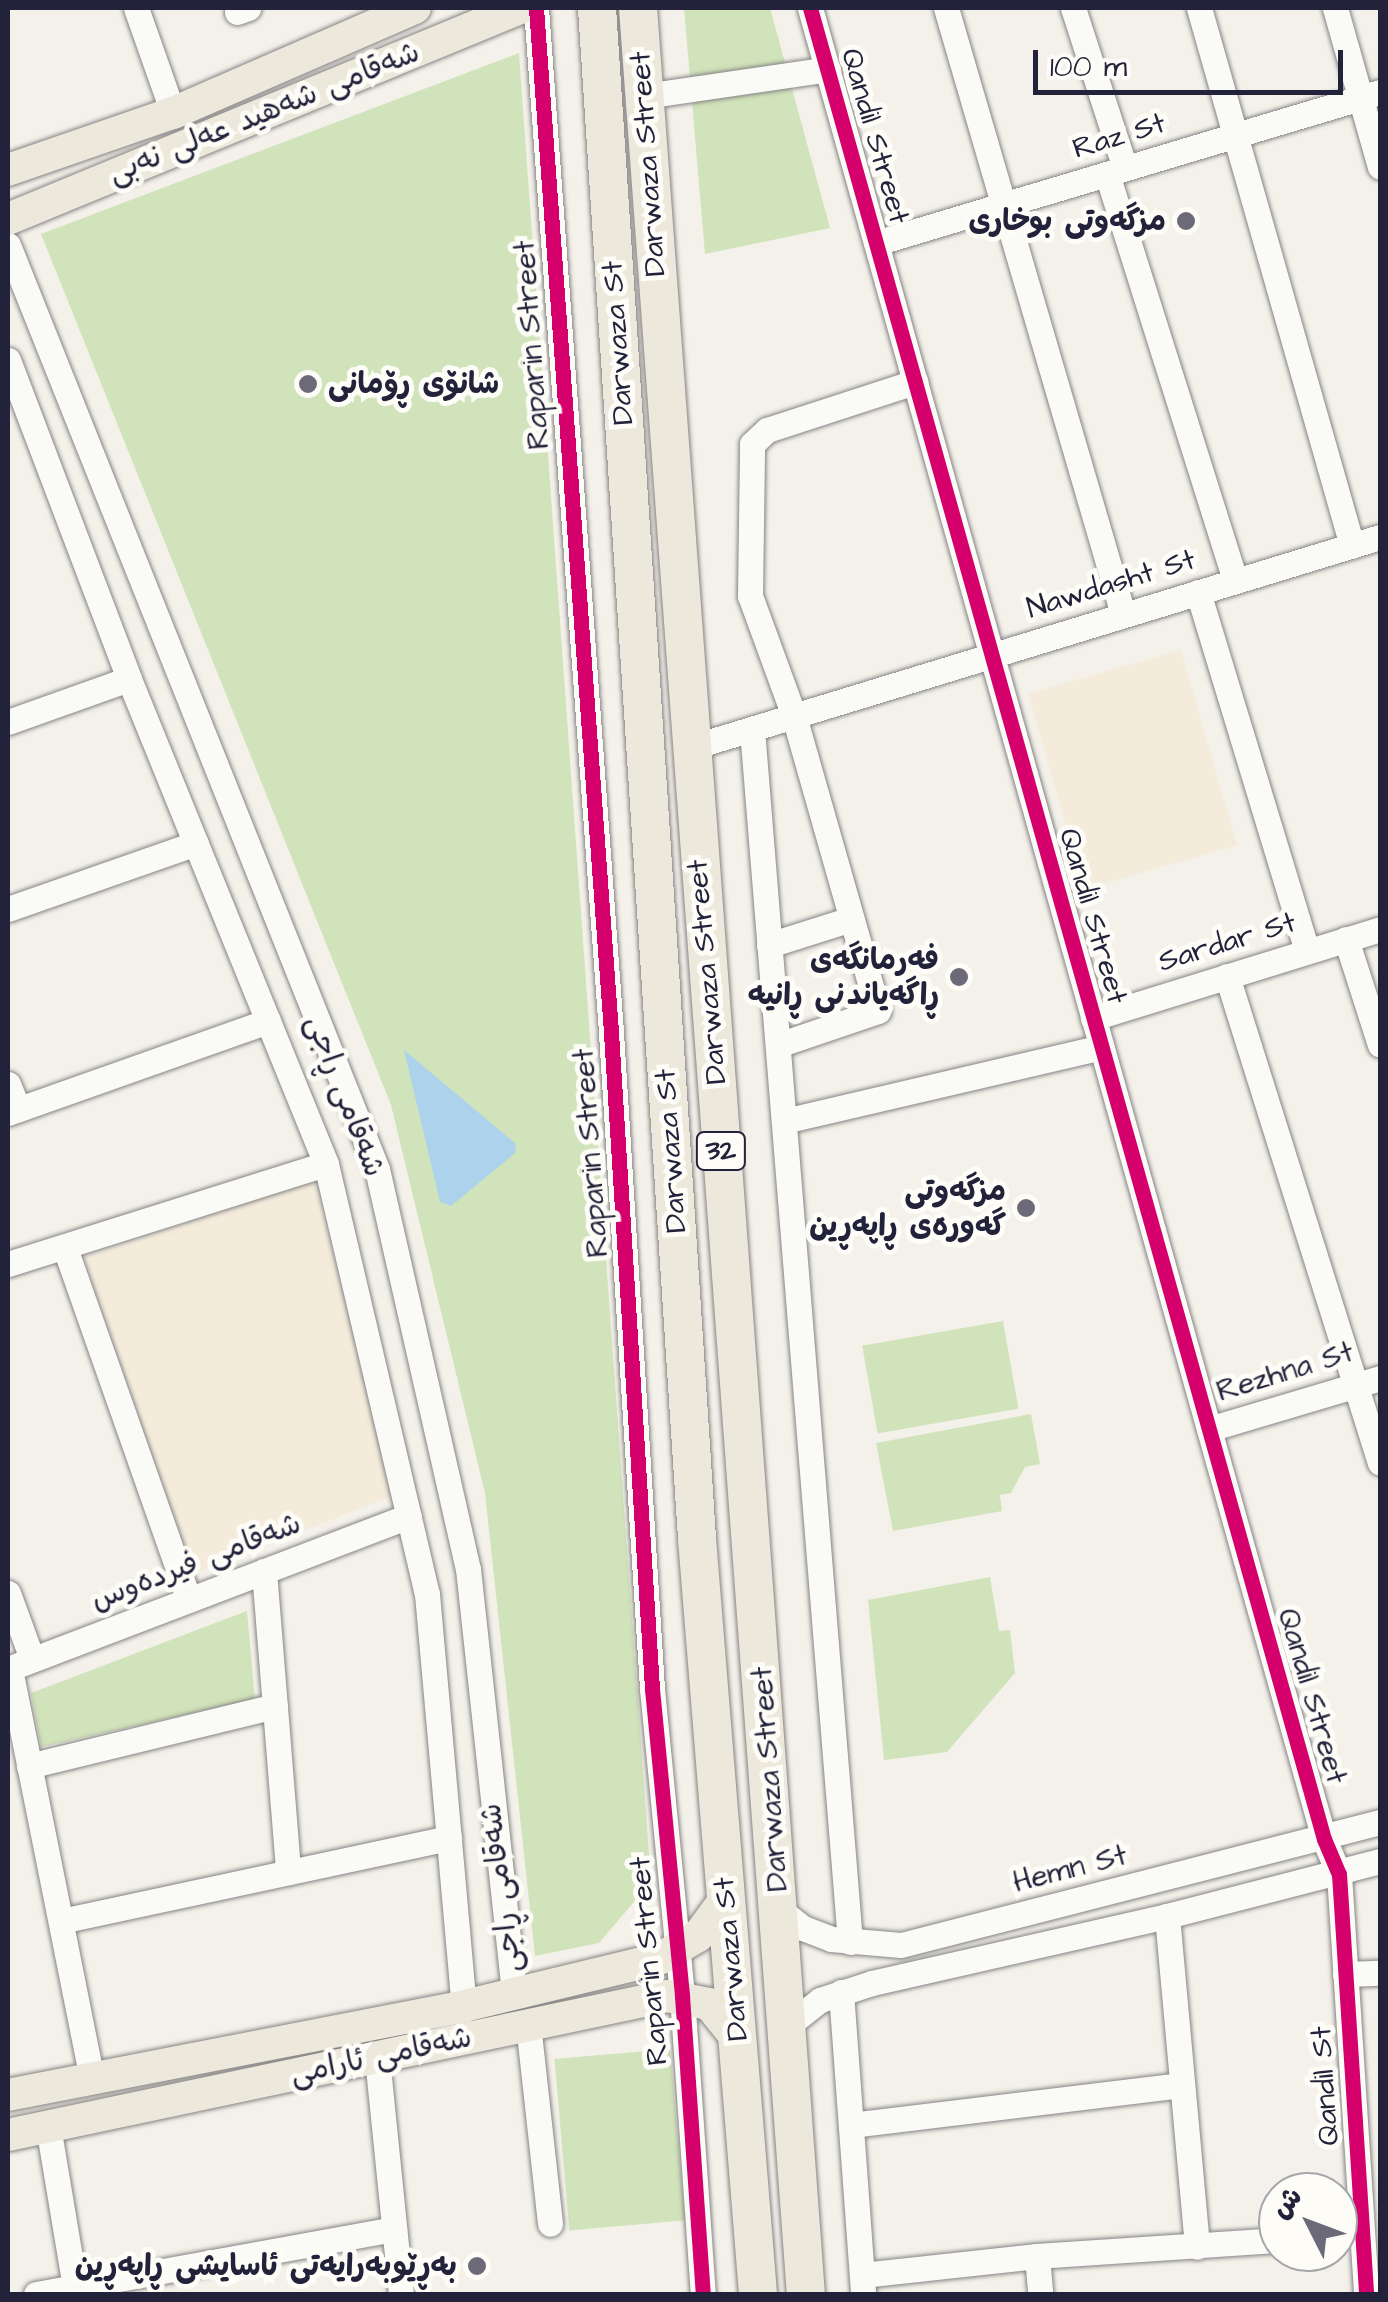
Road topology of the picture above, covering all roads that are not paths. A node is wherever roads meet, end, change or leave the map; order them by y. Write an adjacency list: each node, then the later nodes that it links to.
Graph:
1 (136, 8): 15 (street)
2 (414, 8): 15 (main road, شەقامی شەهید عەلی نەبی)
3 (520, 8): 21 (main road, شەقامی شەهید عەلی نەبی)
4 (536, 8): 82 (street, Raparin Street)
5 (597, 8): 57 (highway, Darwaza St / 32)
6 (638, 8): 14 (highway, Darwaza Street / 32)
7 (810, 8): 12 (street, Qandil Street)
8 (946, 8): 20 (street)
9 (1073, 8): 19 (street)
10 (1199, 8): 16 (street)
11 (1335, 8): 13 (street)
12 (828, 69): 14 (street); 22 (street, Qandil Street)
13 (1371, 95): 16 (street, Raz St); 17 (street)
14 (644, 96): 37 (highway, Darwaza Street / 32)
15 (173, 113): 18 (main road, شەقامی شەهید عەلی نەبی)
16 (1235, 135): 19 (street, Raz St); 28 (street)
17 (1380, 167)
18 (8, 170)
19 (1116, 171): 20 (street, Raz St); 29 (street)
20 (1004, 204): 22 (street, Raz St); 31 (street)
21 (8, 219)
22 (876, 242): 25 (street, Qandil Street)
23 (8, 245): 63 (street, شەقامی ڕاجی)
24 (8, 360): 26 (street, شەقامی ڕاجی)
25 (915, 382): 32 (street, Qandil Street); 34 (street)
26 (12, 387): 33 (street, شەقامی ڕاجی)
27 (1380, 537): 28 (street, Nawdasht St)
28 (1352, 546): 29 (street, Nawdasht St)
29 (1236, 580): 30 (street, Nawdasht St)
30 (1198, 592): 31 (street, Nawdasht St); 44 (street)
31 (1122, 614): 32 (street, Nawdasht St)
32 (992, 654): 34 (street, Nawdasht St); 46 (street, Qandil Street)
33 (129, 678): 35 (street); 38 (street, شەقامی ڕاجی)
34 (794, 716): 36 (street, Nawdasht St); 40 (street)
35 (8, 722)
36 (752, 728): 37 (street, Nawdasht St); 43 (street)
37 (689, 748): 56 (highway, Darwaza Street / 32)
38 (196, 843): 39 (street); 47 (street, شەقامی ڕاجی)
39 (8, 909)
40 (851, 918): 43 (street); 48 (street)
41 (1380, 929): 42 (street, Sardar St)
42 (1346, 940): 44 (street, Sardar St); 49 (street)
43 (769, 946): 48 (street)
44 (1307, 951): 45 (street, Sardar St)
45 (1227, 976): 46 (street, Sardar St); 59 (street)
46 (1094, 1018): 50 (street, Qandil Street)
47 (268, 1022): 52 (street); 54 (street, شەقامی ڕاجی)
48 (778, 1045): 53 (street)
49 (1380, 1045)
50 (1102, 1046): 53 (street); 60 (street, Qandil Street)
51 (8, 1084): 52 (street)
52 (13, 1111)
53 (784, 1120): 81 (street)
54 (326, 1164): 55 (street); 62 (street, شەقامی ڕاجی)
55 (65, 1248): 58 (street); 67 (street)
56 (729, 1249): 57 (highway); 78 (highway, Darwaza Street / 32)
57 (678, 1252): 77 (highway, Darwaza St / 32)
58 (8, 1264)
59 (1369, 1381): 60 (street, Rezhna St); 61 (street)
60 (1209, 1429): 73 (street, Qandil Street)
61 (1380, 1463)
62 (408, 1516): 64 (street, شەقامی فیردەوس); 65 (street, شەقامی ڕاجی)
63 (468, 1569): 65 (street); 87 (street, شەقامی ڕاجی)
64 (264, 1571): 67 (street, شەقامی فیردەوس); 69 (street)
65 (422, 1576): 72 (street, شەقامی ڕاجی)
66 (8, 1593): 68 (street)
67 (189, 1600): 68 (street, شەقامی فیردەوس)
68 (16, 1666): 70 (street)
69 (275, 1706): 70 (street); 75 (street)
70 (29, 1766): 80 (street)
71 (1380, 1822): 73 (street, Hemn St)
72 (449, 1838): 75 (street); 90 (street, شەقامی ڕاجی)
73 (1324, 1839): 76 (street, Qandil Street); 81 (street, Hemn St)
74 (1380, 1861): 76 (street)
75 (288, 1872): 80 (street)
76 (1338, 1874): 79 (street); 85 (street, Qandil St)
77 (727, 1897): 82 (main road, شەقامی ڕاجی); 93 (highway, Darwaza St / 32)
78 (780, 1910): 81 (street, Hemn St); 92 (highway, Darwaza Street / 32)
79 (1167, 1916): 86 (street); 96 (street)
80 (60, 1921): 95 (street)
81 (850, 1942)
82 (677, 1952): 83 (main road, شەقامی ڕاجی); 88 (street, Raparin Street)
83 (636, 1965): 87 (main road, شەقامی ڕاجی); 89 (main road)
84 (1380, 1973): 85 (street)
85 (1345, 1974): 101 (street, Qandil St)
86 (841, 1992): 92 (street); 98 (street)
87 (514, 1994): 90 (main road, شەقامی ڕاجی)
88 (682, 1996): 89 (main road, شەقامی ئارامی); 93 (main road); 112 (street, Raparin Street)
89 (638, 2001): 91 (main road, شەقامی ئارامی)
90 (464, 2006): 95 (main road, شەقامی ڕاجی)
91 (528, 2024): 94 (main road, شەقامی ئارامی); 102 (street)
92 (787, 2026): 114 (highway, Darwaza Street / 32)
93 (738, 2040): 113 (highway, Darwaza St / 32)
94 (377, 2058): 99 (main road, شەقامی ئارامی); 103 (street)
95 (92, 2078): 97 (main road, شەقامی ڕاجی)
96 (1182, 2085): 98 (street); 105 (street)
97 (8, 2096)
98 (851, 2125): 108 (street)
99 (48, 2126): 100 (main road, شەقامی ئارامی); 109 (street)
100 (8, 2135)
101 (1349, 2172)
102 (550, 2224)
103 (394, 2229): 109 (street); 111 (street)
104 (1258, 2242): 105 (street)
105 (1197, 2247): 106 (street)
106 (1037, 2256): 108 (street); 115 (street)
107 (1358, 2264): 116 (street, Qandil St)
108 (862, 2285)
109 (75, 2288): 110 (street)
110 (36, 2294)
111 (400, 2294)
112 (703, 2294)
113 (758, 2294)
114 (806, 2294)
115 (1040, 2294)
116 (1366, 2294)

